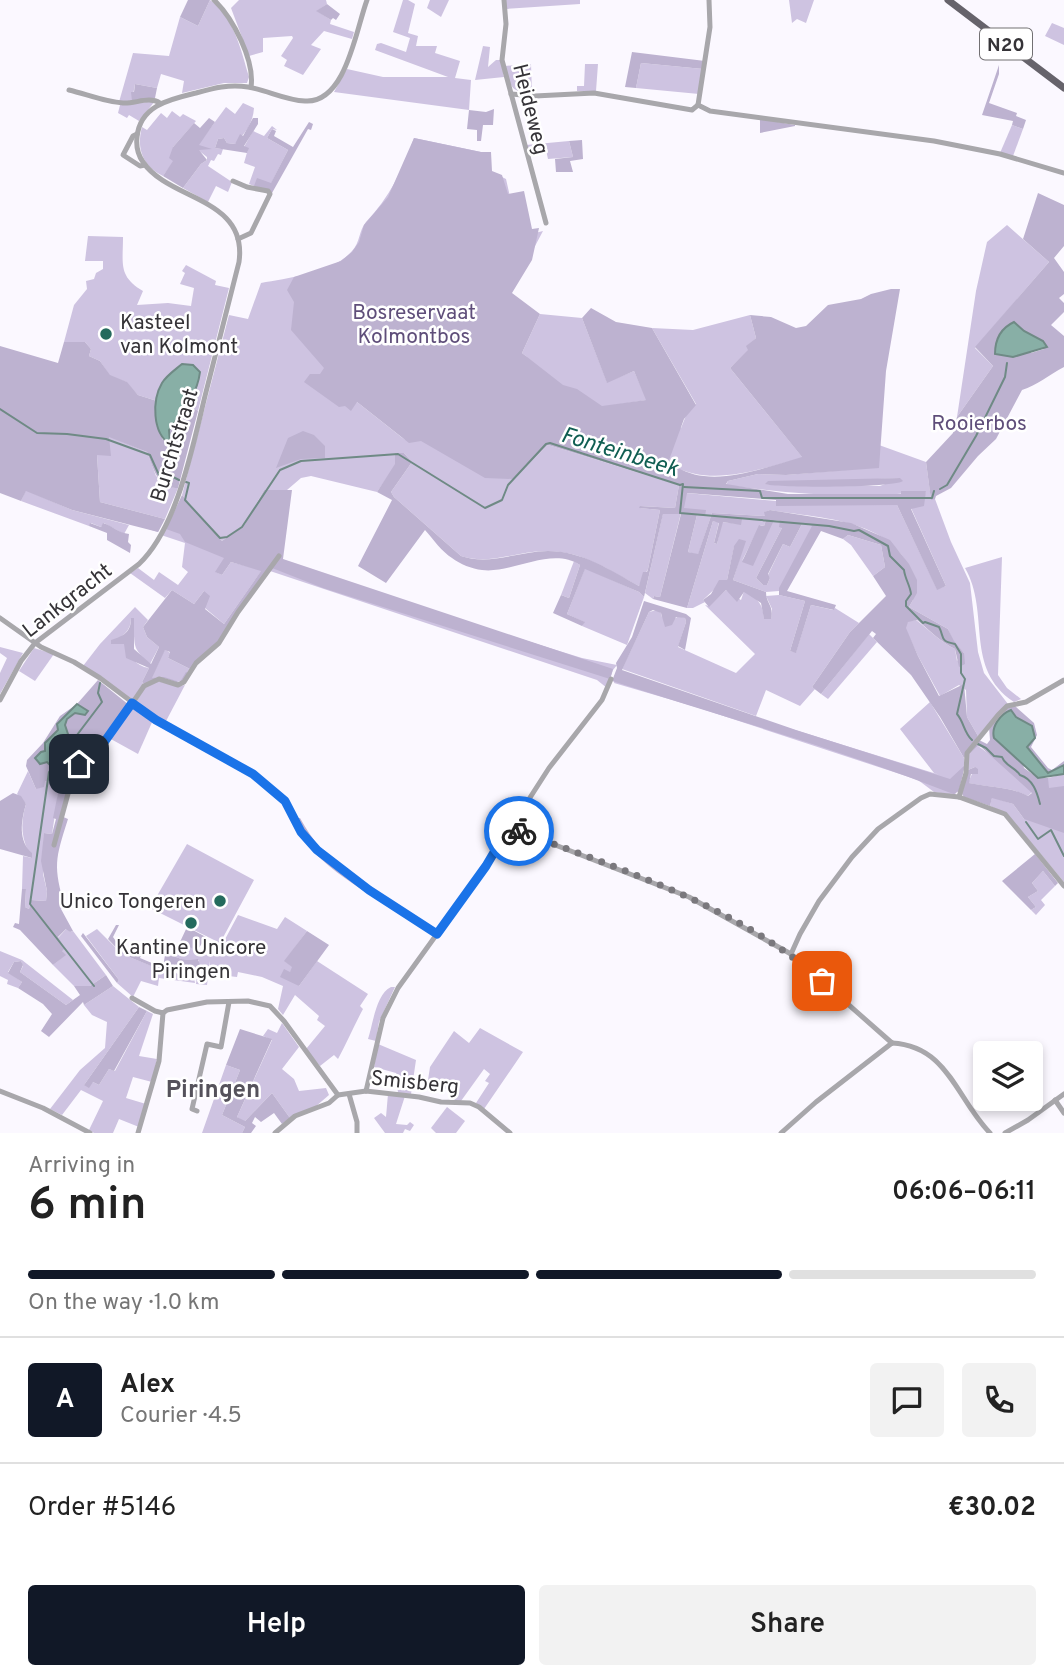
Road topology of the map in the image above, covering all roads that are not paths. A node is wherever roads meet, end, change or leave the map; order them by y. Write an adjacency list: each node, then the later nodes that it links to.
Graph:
1 (214, 0): 6 (street)
2 (367, 0): 6 (street)
3 (504, 0): 9 (street, Heideweg)
4 (709, 0): 11 (street)
5 (948, 0): 7 (main road, N20)
6 (251, 87): 10 (street)
7 (1064, 88)
8 (69, 90): 10 (street)
9 (511, 94): 11 (street); 16 (street, Heideweg)
10 (160, 103): 12 (street)
11 (698, 105): 14 (street)
12 (137, 134): 13 (street); 13 (street)
13 (145, 165): 17 (street)
14 (1064, 173)
15 (233, 181): 17 (street)
16 (546, 223)
17 (238, 239): 18 (street, Burchtstraat)
18 (161, 531): 21 (street, Lankgracht)
19 (279, 556): 25 (street)
20 (0, 618): 21 (street)
21 (35, 643): 24 (street, Lankgracht); 25 (street)
22 (611, 679): 27 (street)
23 (1064, 680): 26 (street)
24 (0, 700)
25 (132, 703): 28 (street); 30 (street)
26 (959, 797): 29 (street); 31 (street)
27 (509, 827): 30 (street); 31 (street)
28 (54, 845)
29 (1064, 886)
30 (437, 934): 37 (street)
31 (791, 954): 35 (street)
32 (132, 998): 34 (street)
33 (229, 1002): 34 (street); 40 (street); 42 (street)
34 (163, 1013): 45 (street)
35 (892, 1043): 49 (street); 50 (street)
36 (0, 1091): 44 (street)
37 (366, 1091): 38 (street, Smisberg); 48 (street, Smisberg)
38 (349, 1094): 40 (street, Smisberg); 47 (street)
39 (1064, 1094): 41 (street)
40 (338, 1095): 46 (street)
41 (1055, 1100): 43 (street); 51 (street)
42 (197, 1111)
43 (1064, 1113)
44 (90, 1133)
45 (138, 1133)
46 (275, 1133)
47 (357, 1133)
48 (510, 1133)
49 (781, 1133)
50 (990, 1133)
51 (1005, 1133)

